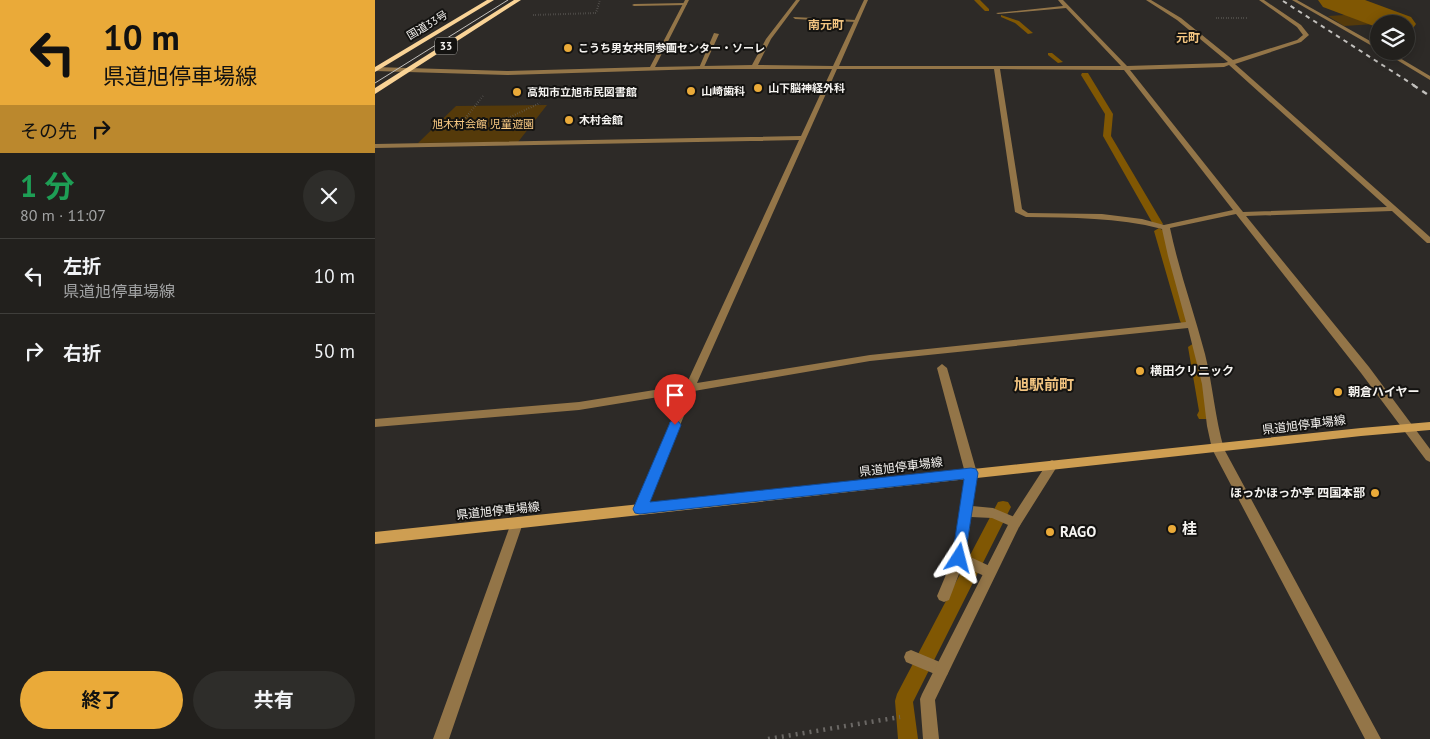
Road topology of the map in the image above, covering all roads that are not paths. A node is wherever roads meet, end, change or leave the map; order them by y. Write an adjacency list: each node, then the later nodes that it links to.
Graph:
1 (491, 0): 25 (highway, 国道33号 / 33)
2 (518, 0): 26 (highway, 33)
3 (798, 0): 20 (street)
4 (867, 0): 14 (street)
5 (1060, 0): 11 (street)
6 (1148, 0): 18 (street)
7 (1261, 0): 18 (street)
8 (1294, 0): 16 (street)
9 (686, 2): 10 (street); 22 (street)
10 (634, 4)
11 (1066, 7): 12 (street); 24 (street)
12 (998, 13)
13 (795, 18): 14 (street)
14 (857, 21): 21 (street)
15 (716, 34): 19 (street)
16 (1370, 43)
17 (1399, 60): 27 (street)
18 (1231, 63): 24 (street); 31 (street)
19 (701, 67): 20 (street); 22 (street)
20 (754, 67): 21 (street)
21 (835, 67): 23 (street); 29 (street)
22 (652, 68): 26 (street)
23 (997, 68): 24 (street); 33 (street)
24 (1126, 68): 32 (street)
25 (375, 70): 26 (street)
26 (408, 71): 28 (highway, 33)
27 (1430, 78)
28 (375, 92)
29 (803, 138): 30 (street); 37 (street)
30 (375, 146)
31 (1391, 209): 32 (street); 34 (street)
32 (1239, 213): 33 (street); 40 (street)
33 (1166, 226): 35 (street)
34 (1430, 241)
35 (1193, 326): 37 (street); 41 (street)
36 (942, 368): 44 (street)
37 (690, 388): 38 (street); 45 (street)
38 (375, 423)
39 (1430, 426): 40 (main road, 県道旭停車場線)
40 (1408, 427): 41 (main road, 県道旭停車場線); 42 (street)
41 (1218, 448): 43 (main road, 県道旭停車場線); 57 (street)
42 (1430, 457)
43 (1052, 466): 44 (main road, 県道旭停車場線); 48 (street)
44 (971, 473): 45 (main road, 県道旭停車場線); 46 (street)
45 (640, 509): 47 (main road, 県道旭停車場線)
46 (966, 511): 48 (street); 50 (street)
47 (517, 523): 49 (main road, 県道旭停車場線); 55 (street)
48 (1015, 524): 51 (street)
49 (375, 538)
50 (963, 560): 51 (street); 52 (street)
51 (989, 572): 54 (street)
52 (944, 596)
53 (911, 657): 54 (street)
54 (942, 670): 56 (street)
55 (441, 739)
56 (931, 739)
57 (1373, 739)

